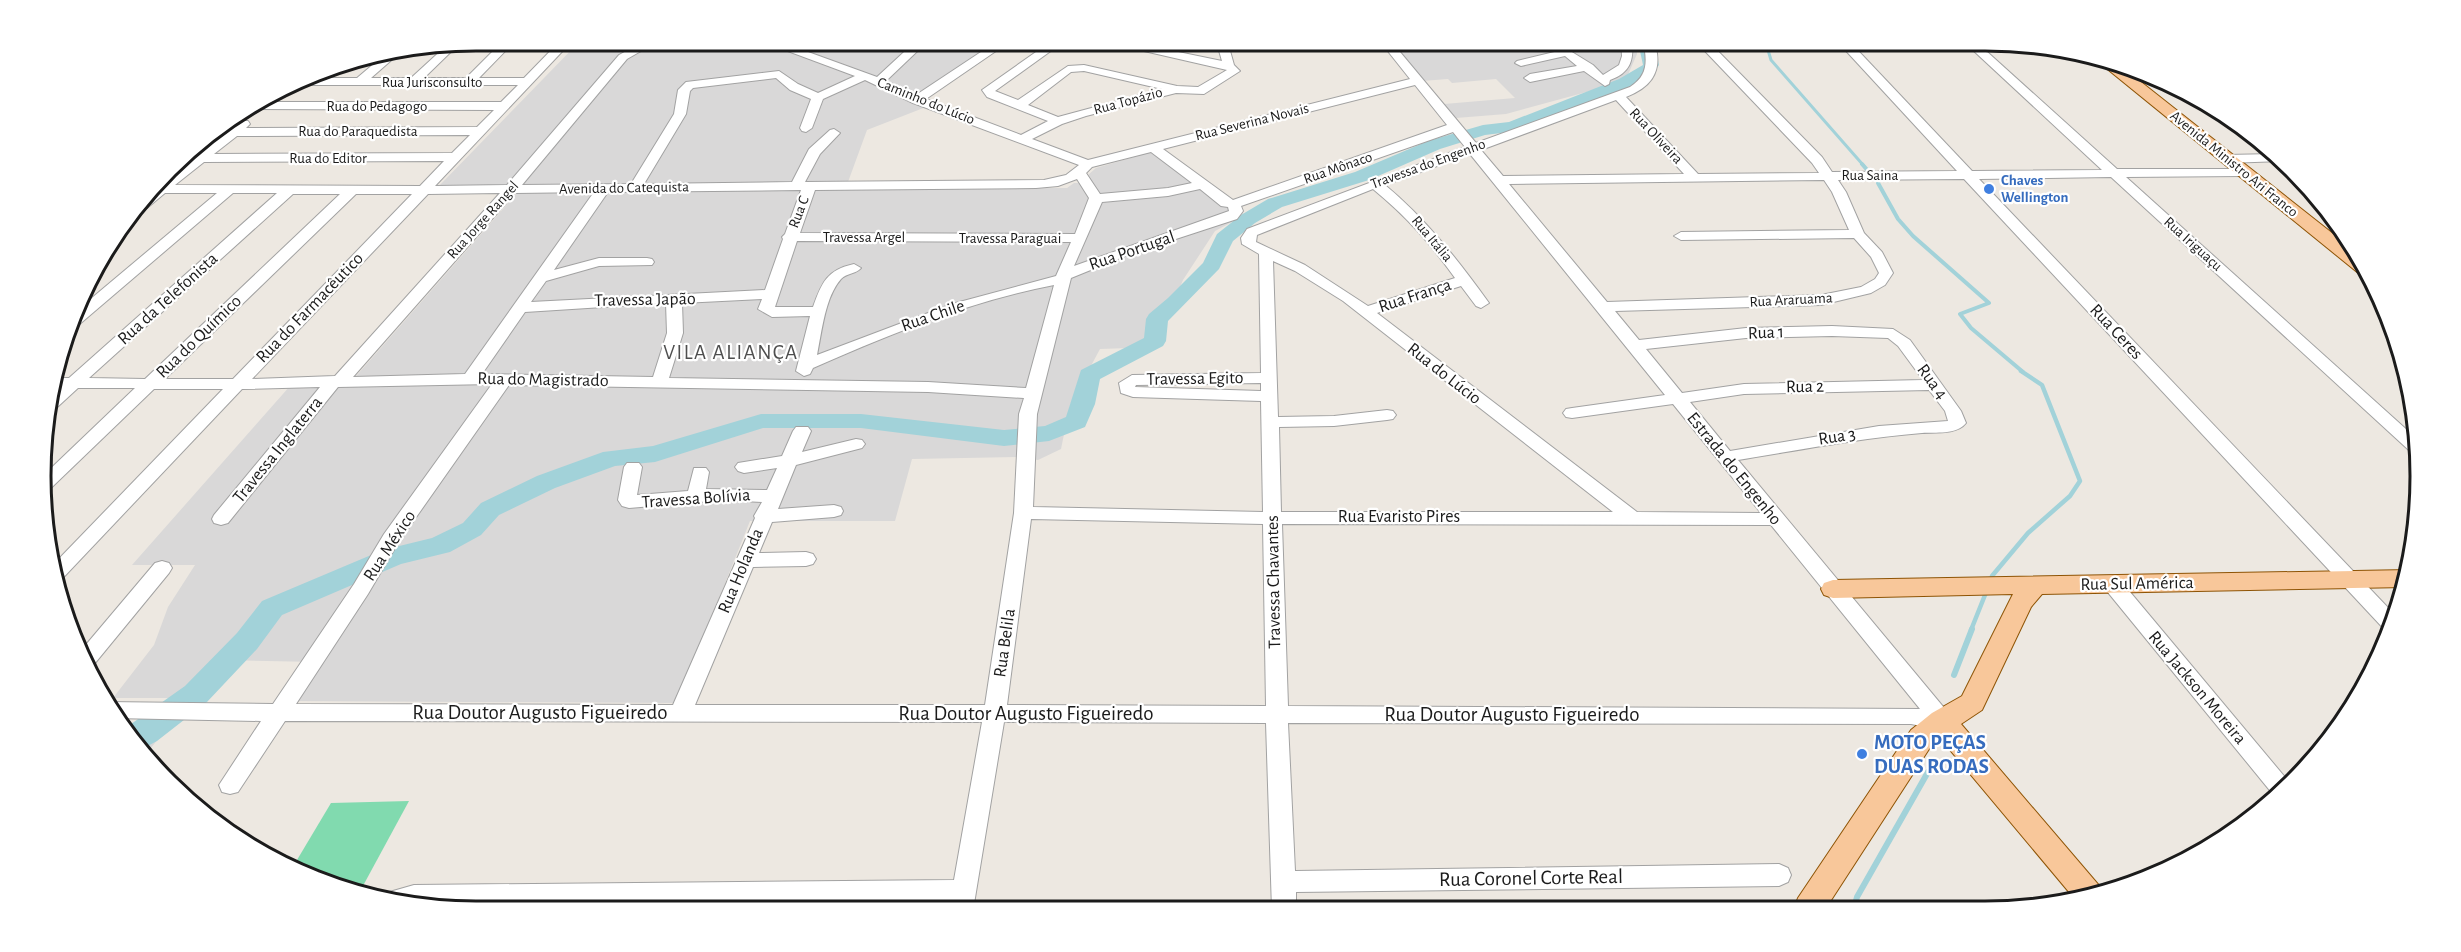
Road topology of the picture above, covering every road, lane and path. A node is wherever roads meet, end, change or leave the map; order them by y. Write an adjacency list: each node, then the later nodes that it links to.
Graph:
1 (500, 51): 27 (street)
2 (558, 51): 28 (street, Rua do Farmacêutico)
3 (634, 51): 66 (street, Rua Jorge Rangel)
4 (792, 51): 22 (street, Caminho do Lúcio)
5 (912, 51): 29 (street)
6 (990, 51): 34 (street)
7 (1044, 51): 38 (street)
8 (1155, 51): 19 (street)
9 (1224, 51): 19 (street)
10 (1393, 51): 24 (street, Estrada do Engenho)
11 (1627, 51): 20 (street)
12 (1651, 51): 32 (street, Travessa do Engenho)
13 (1710, 51): 56 (street, Rua Araruama)
14 (1850, 51): 55 (street, Rua Ceres)
15 (1979, 51): 54 (street, Rua Iriguaçu)
16 (445, 52): 26 (street)
17 (384, 61): 25 (street)
18 (1521, 63): 20 (street)
19 (1229, 66): 31 (street, Rua Topázio)
20 (1588, 67): 23 (street)
21 (2122, 74): 51 (main road, Avenida Ministro Ari Franco)
22 (865, 76): 29 (street, Caminho do Lúcio); 33 (street)
23 (1530, 78)
24 (1417, 81): 41 (street, Estrada do Engenho); 47 (street, Rua Severina Novais)
25 (359, 82): 26 (street, Rua Jurisconsulto); 30 (street, Rua Jurisconsulto)
26 (413, 82): 27 (street, Rua Jurisconsulto)
27 (469, 82): 28 (street, Rua Jurisconsulto)
28 (528, 82): 37 (street, Rua do Farmacêutico)
29 (879, 82): 34 (street, Caminho do Lúcio)
30 (310, 84)
31 (1176, 89): 38 (street); 39 (street, Rua Topázio)
32 (1618, 95): 46 (street, Travessa do Engenho); 57 (street, Rua Oliveira)
33 (818, 97): 40 (street); 64 (street)
34 (917, 100): 45 (street, Caminho do Lúcio)
35 (273, 103): 36 (street)
36 (269, 106): 37 (street, Rua do Pedagogo); 43 (street)
37 (504, 106): 42 (street, Rua do Farmacêutico)
38 (1018, 106): 39 (street)
39 (1058, 121): 45 (street, Rua Topázio)
40 (806, 128)
41 (1457, 129): 46 (street, Estrada do Engenho); 72 (street, Rua Mônaco)
42 (480, 131): 43 (street, Rua do Paraquedista); 48 (street, Rua do Farmacêutico)
43 (235, 132): 50 (street)
44 (834, 133): 62 (street, Rua C)
45 (1024, 138): 52 (street, Caminho do Lúcio)
46 (1470, 145): 58 (street, Estrada do Engenho); 60 (street, Travessa do Engenho)
47 (1153, 147): 52 (street, Rua Severina Novais); 61 (street)
48 (455, 157): 50 (street, Rua do Editor); 69 (street, Rua do Farmacêutico)
49 (2267, 158): 51 (street)
50 (201, 159): 59 (street)
51 (2226, 159): 53 (main road, Avenida Ministro Ari Franco)
52 (1083, 169): 62 (street, Avenida do Catequista); 71 (street)
53 (2242, 172): 54 (street, Rua Saina); 80 (main road, Avenida Ministro Ari Franco)
54 (2115, 173): 55 (street, Rua Saina); 118 (street, Rua Iriguaçu)
55 (1967, 174): 56 (street, Rua Saina); 140 (street, Rua Ceres)
56 (1829, 176): 57 (street, Rua Saina); 73 (street, Rua Araruama)
57 (1694, 177): 58 (street, Rua Saina)
58 (1498, 180): 91 (street, Estrada do Engenho)
59 (168, 182)
60 (1375, 184): 78 (street, Travessa do Engenho); 87 (street, Rua Itália)
61 (1202, 185): 71 (street); 72 (street)
62 (802, 187): 64 (street, Avenida do Catequista); 75 (street, Rua C)
63 (604, 188): 64 (street, Avenida do Catequista); 66 (street, Avenida do Catequista); 85 (street)
64 (635, 188)
65 (162, 189): 67 (street, Avenida do Catequista)
66 (511, 189): 69 (street, Avenida do Catequista); 100 (street, Rua Jorge Rangel)
67 (229, 190): 68 (street, Avenida do Catequista); 95 (street)
68 (290, 190): 70 (street, Avenida do Catequista); 103 (street, Rua da Telefonista)
69 (423, 190): 70 (street, Avenida do Catequista); 106 (street, Rua do Farmacêutico)
70 (351, 191): 104 (street, Rua do Químico)
71 (1096, 198): 77 (street)
72 (1227, 201): 84 (street, Rua Portugal)
73 (1858, 234): 74 (street); 91 (street, Rua Araruama)
74 (1681, 236)
75 (789, 237): 76 (street, Travessa Argel); 88 (street, Rua C)
76 (939, 238): 77 (street, Travessa Paraguai)
77 (1080, 238): 84 (street)
78 (1249, 244): 79 (street, Rua do Lúcio)
79 (1266, 253): 83 (street, Rua do Lúcio); 86 (street, Travessa Chavantes)
80 (2347, 255)
81 (647, 262): 85 (street)
82 (854, 268): 93 (street)
83 (1300, 268): 86 (street); 94 (street, Rua do Lúcio)
84 (1064, 277): 98 (street, Rua Chile); 110 (street)
85 (540, 278): 92 (street)
86 (1267, 279): 109 (street, Travessa Chavantes)
87 (1465, 280): 90 (street, Rua Itália); 94 (street, Rua França)
88 (771, 294): 89 (street, Travessa Japão); 93 (street)
89 (674, 300): 92 (street, Travessa Japão); 105 (street)
90 (1481, 303)
91 (1602, 307): 97 (street, Estrada do Engenho)
92 (519, 308): 99 (street)
93 (820, 311): 98 (street)
94 (1365, 312): 131 (street, Rua do Lúcio)
95 (83, 313)
96 (1899, 337): 97 (street, Rua 1); 108 (street, Rua 4)
97 (1634, 345): 112 (street, Estrada do Engenho)
98 (806, 365): 107 (street)
99 (470, 379): 100 (street, Rua do Magistrado); 101 (street, Rua do Magistrado)
100 (337, 381): 106 (street, Rua do Magistrado); 133 (street, Travessa Inglaterra)
101 (503, 381): 105 (street, Rua do Magistrado); 148 (street, Rua México)
102 (61, 383): 103 (street, Rua do Magistrado)
103 (74, 383): 104 (street, Rua do Magistrado); 111 (street, Rua da Telefonista)
104 (151, 383): 106 (street, Rua do Magistrado); 125 (street, Rua do Químico)
105 (659, 383): 107 (street, Rua do Magistrado)
106 (238, 384): 137 (street, Rua do Farmacêutico)
107 (800, 385): 110 (street, Rua do Magistrado)
108 (1934, 386): 112 (street, Rua 2); 116 (street, Rua 4)
109 (1270, 387): 109 (street, Travessa Egito); 115 (street, Travessa Chavantes)
110 (1034, 394): 129 (street, Rua Belila)
111 (58, 397)
112 (1677, 398): 113 (street, Rua 2); 120 (street, Estrada do Engenho)
113 (1572, 413)
114 (1387, 414): 115 (street)
115 (1270, 422): 132 (street, Travessa Chavantes)
116 (1949, 426): 120 (street, Rua 3)
117 (802, 431): 121 (street, Rua Holanda)
118 (2408, 440)
119 (856, 444): 121 (street)
120 (1725, 457): 134 (street, Estrada do Engenho)
121 (789, 461): 122 (street); 127 (street, Rua Holanda)
122 (744, 466)
123 (633, 467): 126 (street, Travessa Bolívia)
124 (700, 472): 126 (street)
125 (51, 478)
126 (696, 496): 127 (street, Travessa Bolívia)
127 (772, 496): 130 (street, Rua Holanda)
128 (834, 511): 130 (street)
129 (1023, 513): 132 (street, Rua Evaristo Pires); 149 (street, Rua Belila)
130 (763, 516): 136 (street, Rua Holanda)
131 (1631, 517): 132 (street, Rua Evaristo Pires); 134 (street, Rua Evaristo Pires)
132 (1273, 518): 150 (street, Travessa Chavantes)
133 (221, 519)
134 (1775, 519): 143 (street, Estrada do Engenho)
135 (806, 559): 136 (street)
136 (745, 560): 147 (street, Rua Holanda)
137 (61, 568)
138 (162, 568): 145 (street)
139 (2398, 578): 140 (main road, Rua Sul América)
140 (2349, 579): 141 (main road, Rua Sul América); 144 (street, Rua Ceres)
141 (2113, 585): 142 (main road, Rua Sul América); 153 (street, Rua Jackson Moreira)
142 (2034, 587): 143 (main road, Rua Sul América); 151 (main road)
143 (1833, 590): 151 (street, Estrada do Engenho)
144 (2385, 618)
145 (90, 654)
146 (121, 709): 148 (street, Rua Doutor Augusto Figueiredo)
147 (681, 711): 148 (street, Rua Doutor Augusto Figueiredo); 149 (street, Rua Doutor Augusto Figueiredo)
148 (279, 712): 152 (street, Rua México)
149 (995, 713): 150 (street, Rua Doutor Augusto Figueiredo); 158 (street, Rua Belila)
150 (1277, 713): 151 (street, Rua Doutor Augusto Figueiredo); 155 (street, Travessa Chavantes)
151 (1942, 721): 156 (main road, Estrada do Engenho); 160 (main road)
152 (230, 785)
153 (2278, 785)
154 (1779, 875): 155 (street, Rua Coronel Corte Real)
155 (1283, 882): 159 (street, Travessa Chavantes)
156 (2085, 889)
157 (414, 896): 158 (street)
158 (963, 901)
159 (1284, 901)
160 (1814, 901)

